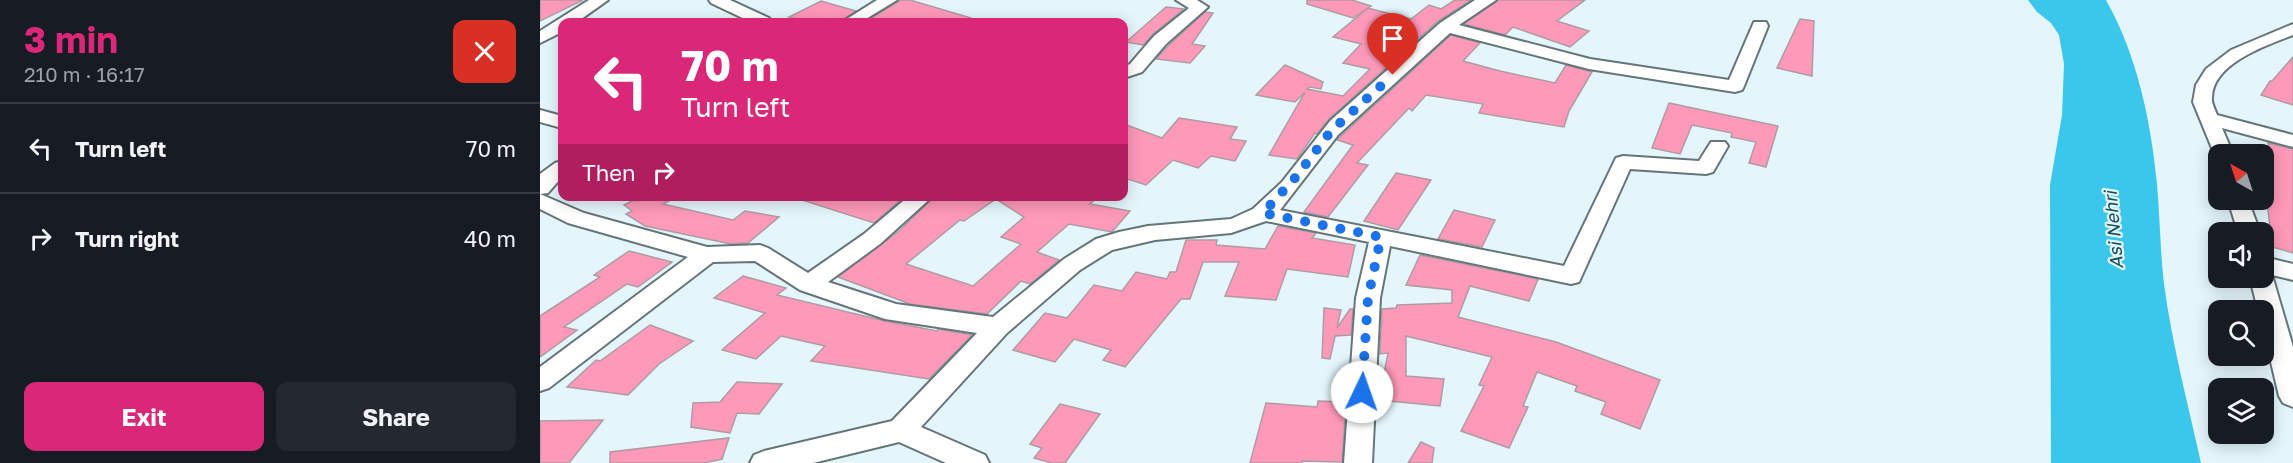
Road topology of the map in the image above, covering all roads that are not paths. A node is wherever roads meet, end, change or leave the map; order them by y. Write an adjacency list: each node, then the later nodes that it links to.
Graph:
1 (600, 0): 6 (street)
2 (717, 0): 7 (street)
3 (889, 0): 8 (street)
4 (1184, 0): 14 (street)
5 (1488, 0): 11 (street)
6 (573, 18)
7 (755, 18)
8 (857, 18)
9 (1760, 26): 11 (street)
10 (558, 27): 13 (street)
11 (1448, 27): 25 (street)
12 (2290, 32): 16 (street)
13 (540, 38)
14 (1128, 71)
15 (540, 116): 17 (street)
16 (2211, 119): 18 (street); 19 (street)
17 (558, 121)
18 (2293, 141)
19 (2220, 144)
20 (1718, 146): 26 (street)
21 (558, 170): 22 (street)
22 (540, 188)
23 (540, 201): 27 (street)
24 (917, 201): 30 (street)
25 (1263, 213): 26 (street); 32 (street)
26 (1381, 237): 38 (street)
27 (707, 255): 30 (street); 33 (street)
28 (2274, 268): 29 (street)
29 (2293, 273)
30 (808, 284): 32 (street)
31 (2265, 288): 34 (street)
32 (998, 327): 35 (street)
33 (540, 381)
34 (2293, 396)
35 (901, 430): 36 (street); 37 (street)
36 (764, 463)
37 (975, 463)
38 (1358, 463)

